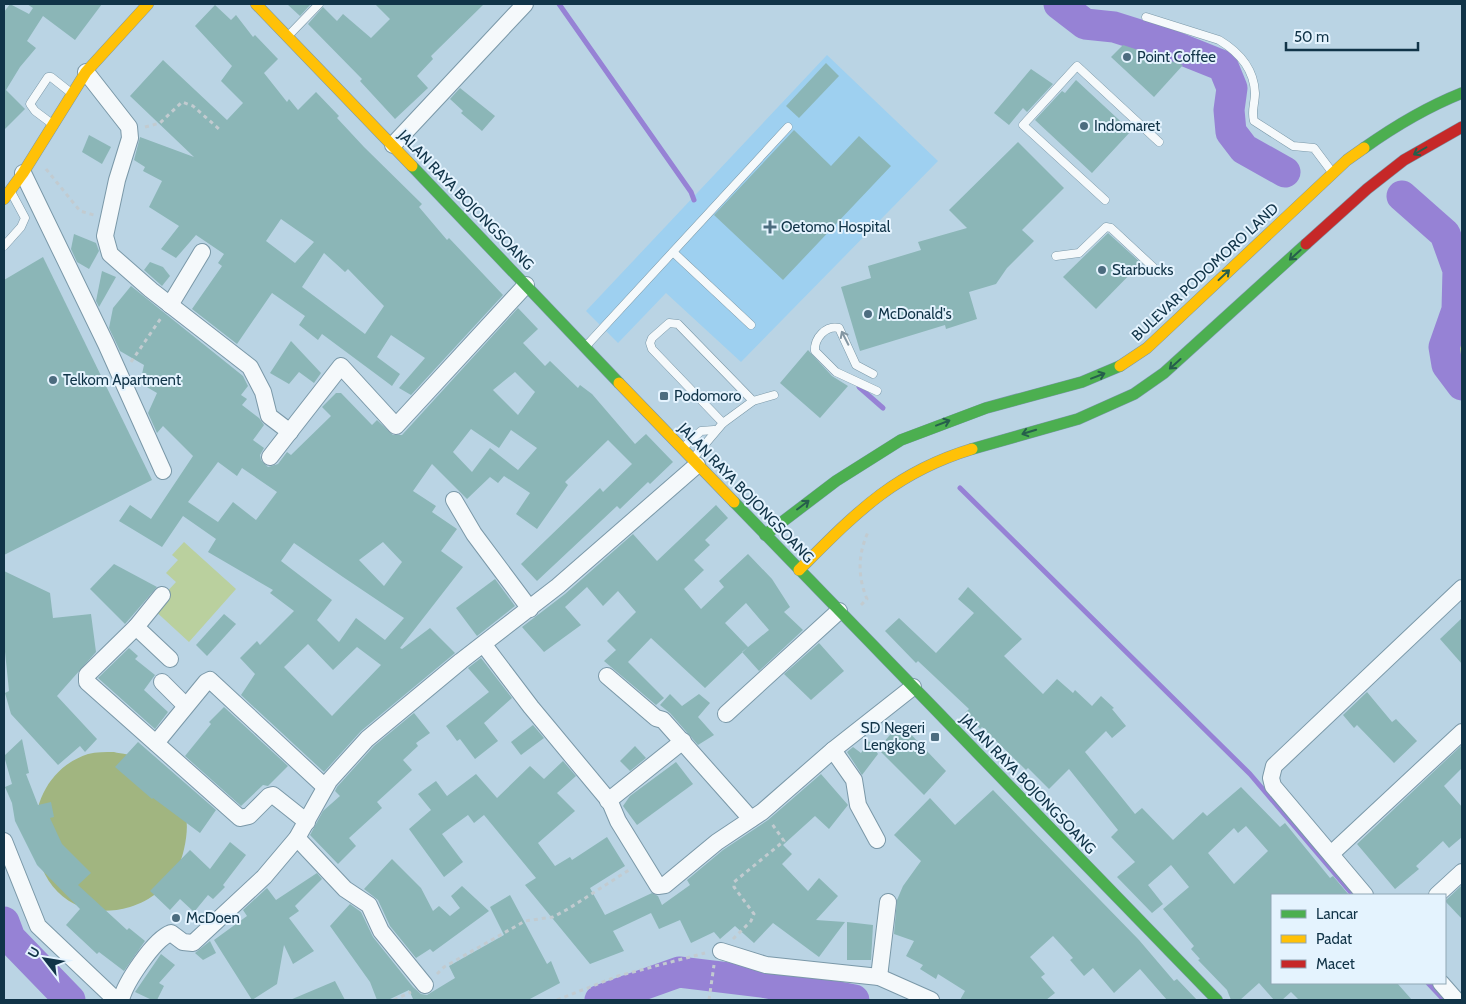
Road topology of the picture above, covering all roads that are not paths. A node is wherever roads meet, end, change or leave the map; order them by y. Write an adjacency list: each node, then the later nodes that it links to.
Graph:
1 (148, 4): 7 (street)
2 (256, 4): 6 (street, JALAN RAYA BOJONGSOANG)
3 (319, 4): 6 (lane)
4 (525, 4): 14 (street)
5 (1146, 17): 16 (lane)
6 (288, 36): 14 (street, JALAN RAYA BOJONGSOANG)
7 (86, 72): 8 (street); 25 (street)
8 (72, 93): 10 (street); 10 (lane)
9 (1462, 93): 16 (street, BULEVAR PODOMORO LAND)
10 (53, 124): 15 (street)
11 (788, 127): 21 (lane)
12 (1462, 127): 42 (street, one-way to 42)
13 (1159, 142): 18 (lane)
14 (393, 146): 24 (street, JALAN RAYA BOJONGSOANG)
15 (23, 173): 17 (street); 39 (street)
16 (1333, 174): 36 (street, BULEVAR PODOMORO LAND, one-way to 16)
17 (7, 195): 19 (lane)
18 (1105, 200)
19 (4, 246)
20 (202, 252): 25 (street)
21 (673, 252): 26 (lane); 27 (lane)
22 (1056, 256): 23 (lane)
23 (1153, 267)
24 (526, 285): 27 (street, JALAN RAYA BOJONGSOANG); 34 (street)
25 (170, 305): 34 (street)
26 (751, 325)
27 (585, 347): 35 (street, JALAN RAYA BOJONGSOANG)
28 (874, 374): 29 (lane, one-way to 29)
29 (877, 391)
30 (774, 395): 31 (lane)
31 (753, 402): 32 (lane); 32 (lane)
32 (723, 423): 33 (lane)
33 (714, 430): 35 (lane); 38 (lane)
34 (290, 432): 37 (street)
35 (682, 448): 38 (street, JALAN RAYA BOJONGSOANG)
36 (873, 457): 40 (street); 44 (street, BULEVAR PODOMORO LAND, one-way to 36)
37 (270, 458)
38 (695, 462): 44 (street, JALAN RAYA BOJONGSOANG); 48 (street)
39 (162, 471)
40 (865, 474)
41 (878, 484): 42 (street)
42 (892, 484): 45 (street)
43 (454, 500): 48 (street)
44 (764, 535): 45 (street, JALAN RAYA BOJONGSOANG)
45 (800, 570): 49 (street, JALAN RAYA BOJONGSOANG)
46 (1462, 588): 69 (street)
47 (162, 595): 50 (street)
48 (530, 609): 51 (street)
49 (839, 611): 55 (street, JALAN RAYA BOJONGSOANG); 57 (street)
50 (136, 627): 52 (street); 60 (street)
51 (484, 645): 62 (street); 63 (street)
52 (170, 658)
53 (607, 676): 59 (street)
54 (162, 682): 56 (street)
55 (913, 688): 61 (street); 81 (street, JALAN RAYA BOJONGSOANG)
56 (185, 705): 60 (street); 62 (street)
57 (726, 714)
58 (1462, 732): 69 (street)
59 (682, 741): 63 (street); 64 (street)
60 (156, 743): 65 (street)
61 (833, 750): 64 (street); 67 (street)
62 (325, 787): 65 (street)
63 (608, 801): 64 (street)
64 (756, 816)
65 (307, 822): 66 (street)
66 (297, 838): 77 (street); 79 (street)
67 (877, 840)
68 (4, 841): 78 (street)
69 (1331, 854): 71 (street)
70 (1462, 872): 72 (street)
71 (1365, 894)
72 (1438, 894)
73 (888, 902): 75 (street)
74 (718, 954): 75 (street)
75 (879, 977): 80 (street)
76 (1442, 984): 82 (street)
77 (426, 985)
78 (116, 1000)
79 (121, 1000)
80 (931, 1000)
81 (1217, 1000)
82 (1456, 1000)

